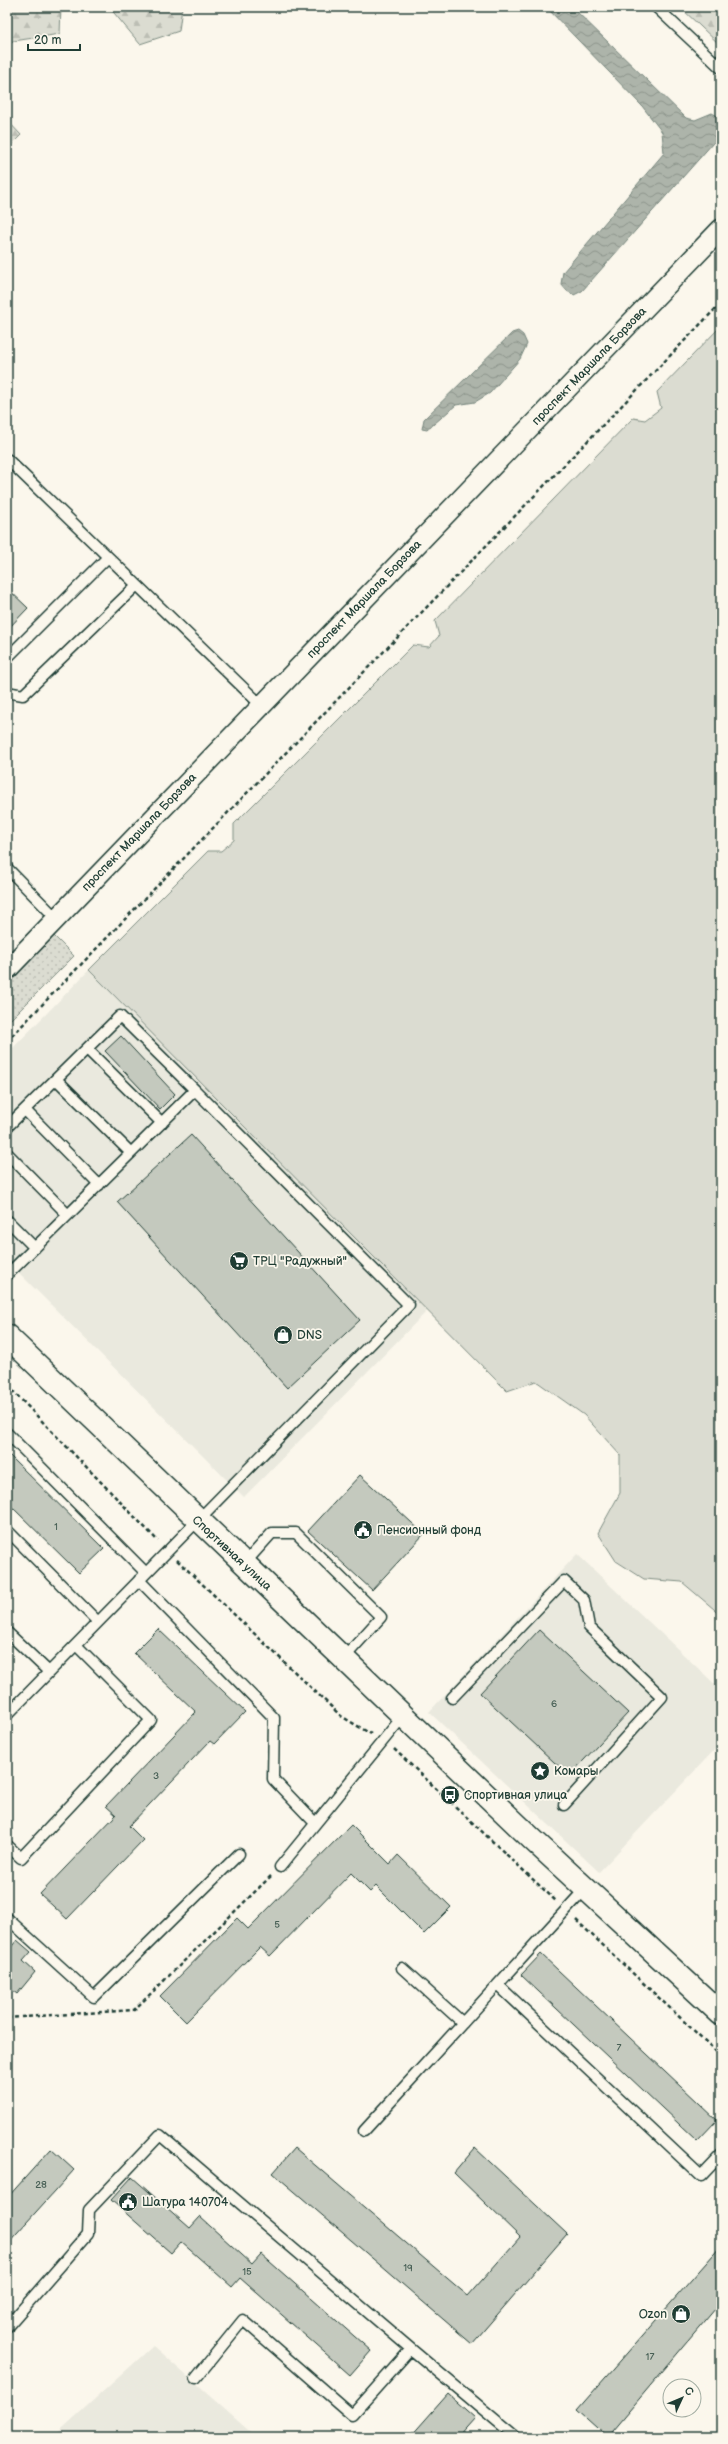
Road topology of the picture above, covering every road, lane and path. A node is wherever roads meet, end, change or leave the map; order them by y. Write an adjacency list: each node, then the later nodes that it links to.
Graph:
1 (656, 7): 2 (lane)
2 (721, 68)
3 (721, 229): 10 (street, проспект Маршала Борзова)
4 (721, 303): 14 (path)
5 (7, 459): 6 (lane)
6 (108, 556): 7 (lane); 8 (lane)
7 (137, 585): 9 (lane); 10 (lane)
8 (7, 658)
9 (7, 692)
10 (262, 706): 12 (street, проспект Маршала Борзова)
11 (7, 868): 12 (lane)
12 (55, 917): 13 (street, проспект Маршала Борзова)
13 (7, 970)
14 (7, 1041)
15 (87, 1049): 16 (lane); 17 (lane); 19 (lane)
16 (56, 1079): 18 (lane); 22 (lane)
17 (195, 1090): 19 (lane); 31 (lane)
18 (25, 1110): 20 (lane); 23 (lane)
19 (162, 1123): 22 (lane)
20 (7, 1127)
21 (7, 1153): 24 (lane)
22 (131, 1153): 23 (lane)
23 (99, 1185): 24 (lane)
24 (68, 1215): 26 (lane)
25 (7, 1220): 26 (lane)
26 (35, 1248): 27 (lane)
27 (7, 1275)
28 (7, 1336): 31 (street, Спортивная улица)
29 (7, 1385): 33 (path)
30 (7, 1433): 35 (lane)
31 (198, 1521): 33 (lane); 34 (street, Спортивная улица)
32 (7, 1530): 36 (lane)
33 (168, 1551): 35 (lane); 44 (path)
34 (244, 1564): 39 (street, Спортивная улица); 39 (lane)
35 (143, 1577): 36 (lane); 46 (lane)
36 (98, 1622): 38 (lane)
37 (7, 1632): 40 (lane)
38 (76, 1645): 40 (lane); 47 (lane)
39 (344, 1658): 43 (street, Спортивная улица)
40 (49, 1672): 42 (lane)
41 (452, 1698): 45 (lane)
42 (7, 1715)
43 (404, 1715): 44 (lane); 50 (street, Спортивная улица)
44 (382, 1740): 46 (lane); 51 (path)
45 (564, 1805)
46 (315, 1823): 49 (lane)
47 (7, 1845)
48 (239, 1854): 52 (lane)
49 (280, 1867): 56 (path)
50 (586, 1888): 51 (lane); 55 (street, Спортивная улица)
51 (566, 1910): 54 (lane); 58 (path)
52 (7, 1918)
53 (402, 1968): 57 (lane)
54 (498, 1984): 57 (lane); 60 (lane)
55 (721, 2014)
56 (7, 2018)
57 (463, 2023): 59 (lane)
58 (721, 2056)
59 (364, 2131)
60 (721, 2155)
61 (7, 2327): 62 (lane)
62 (411, 2349): 63 (lane); 64 (lane)
63 (196, 2378)
64 (516, 2437)

